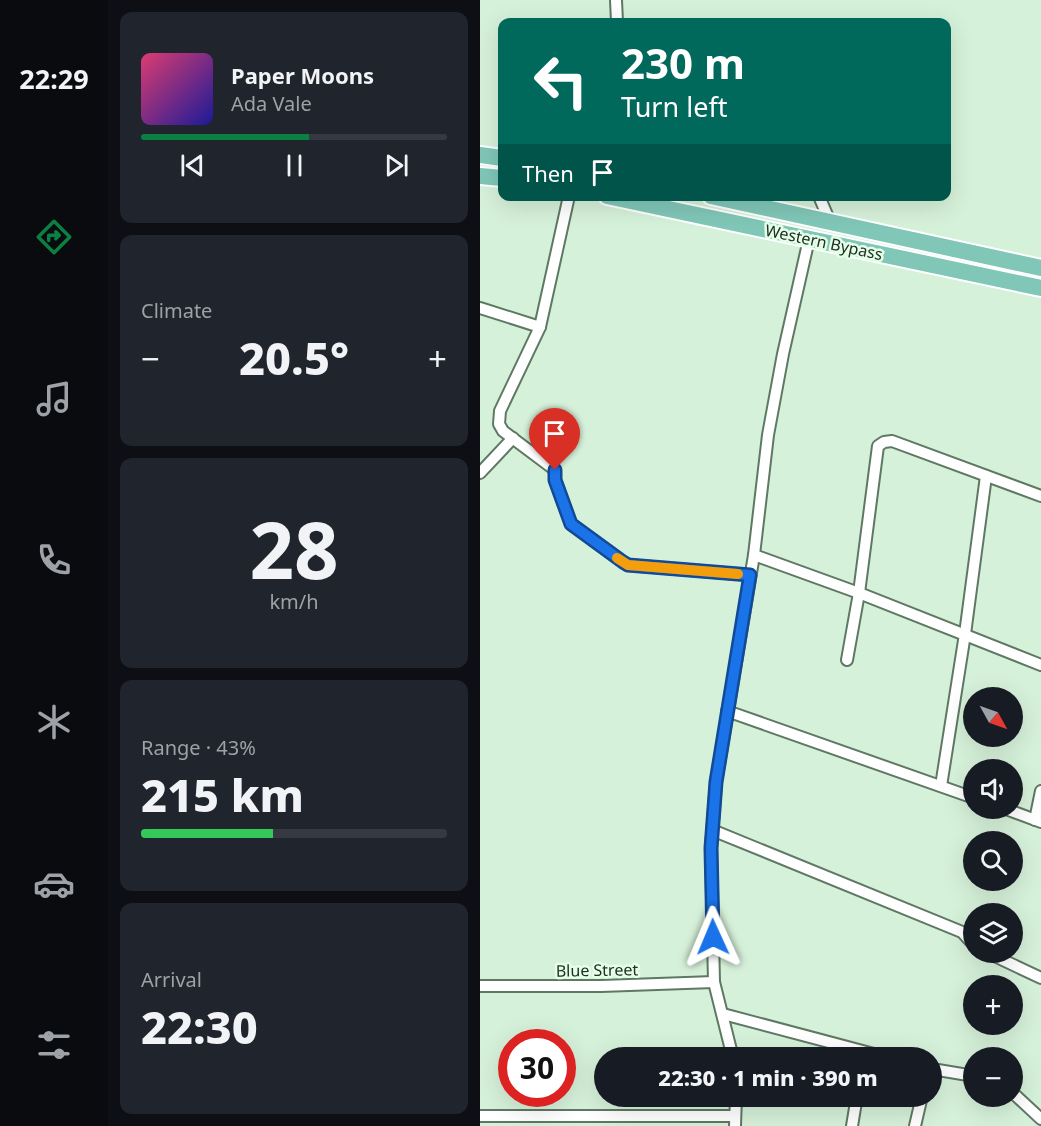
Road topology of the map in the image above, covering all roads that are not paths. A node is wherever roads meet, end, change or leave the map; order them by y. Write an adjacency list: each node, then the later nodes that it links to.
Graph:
1 (616, 0): 2 (street)
2 (617, 18)
3 (480, 155): 4 (main road)
4 (498, 157)
5 (480, 176): 6 (main road)
6 (498, 178)
7 (568, 201): 16 (street)
8 (630, 201): 12 (main road, Western Bypass)
9 (734, 201): 11 (main road, Western Bypass)
10 (821, 201): 11 (street)
11 (830, 222): 13 (main road, Western Bypass)
12 (809, 239): 14 (main road, Western Bypass); 21 (street)
13 (1041, 268)
14 (1041, 288)
15 (480, 308): 16 (street)
16 (540, 327): 17 (street)
17 (513, 438): 18 (street); 22 (street)
18 (480, 472)
19 (986, 476): 20 (street); 23 (street); 24 (street)
20 (1041, 496)
21 (754, 555): 22 (street); 23 (street)
22 (750, 575): 27 (street)
23 (859, 593): 24 (street); 25 (street)
24 (965, 634): 26 (street); 28 (street)
25 (847, 660)
26 (1041, 664)
27 (727, 711): 28 (street); 33 (street)
28 (941, 786): 30 (street)
29 (1041, 791): 32 (street)
30 (963, 794)
31 (1023, 815): 32 (street)
32 (1038, 821)
33 (712, 830): 34 (street); 37 (street)
34 (963, 933)
35 (1009, 963): 36 (street)
36 (1041, 978)
37 (714, 982): 38 (street, Blue Street); 39 (street)
38 (480, 986)
39 (723, 1014): 40 (street); 41 (street)
40 (730, 1047)
41 (837, 1047)
42 (942, 1071): 43 (street)
43 (963, 1074)
44 (1023, 1102): 48 (street)
45 (855, 1107): 50 (street)
46 (919, 1107): 51 (street)
47 (480, 1116): 49 (street)
48 (1041, 1119)
49 (735, 1121)
50 (852, 1126)
51 (915, 1126)

